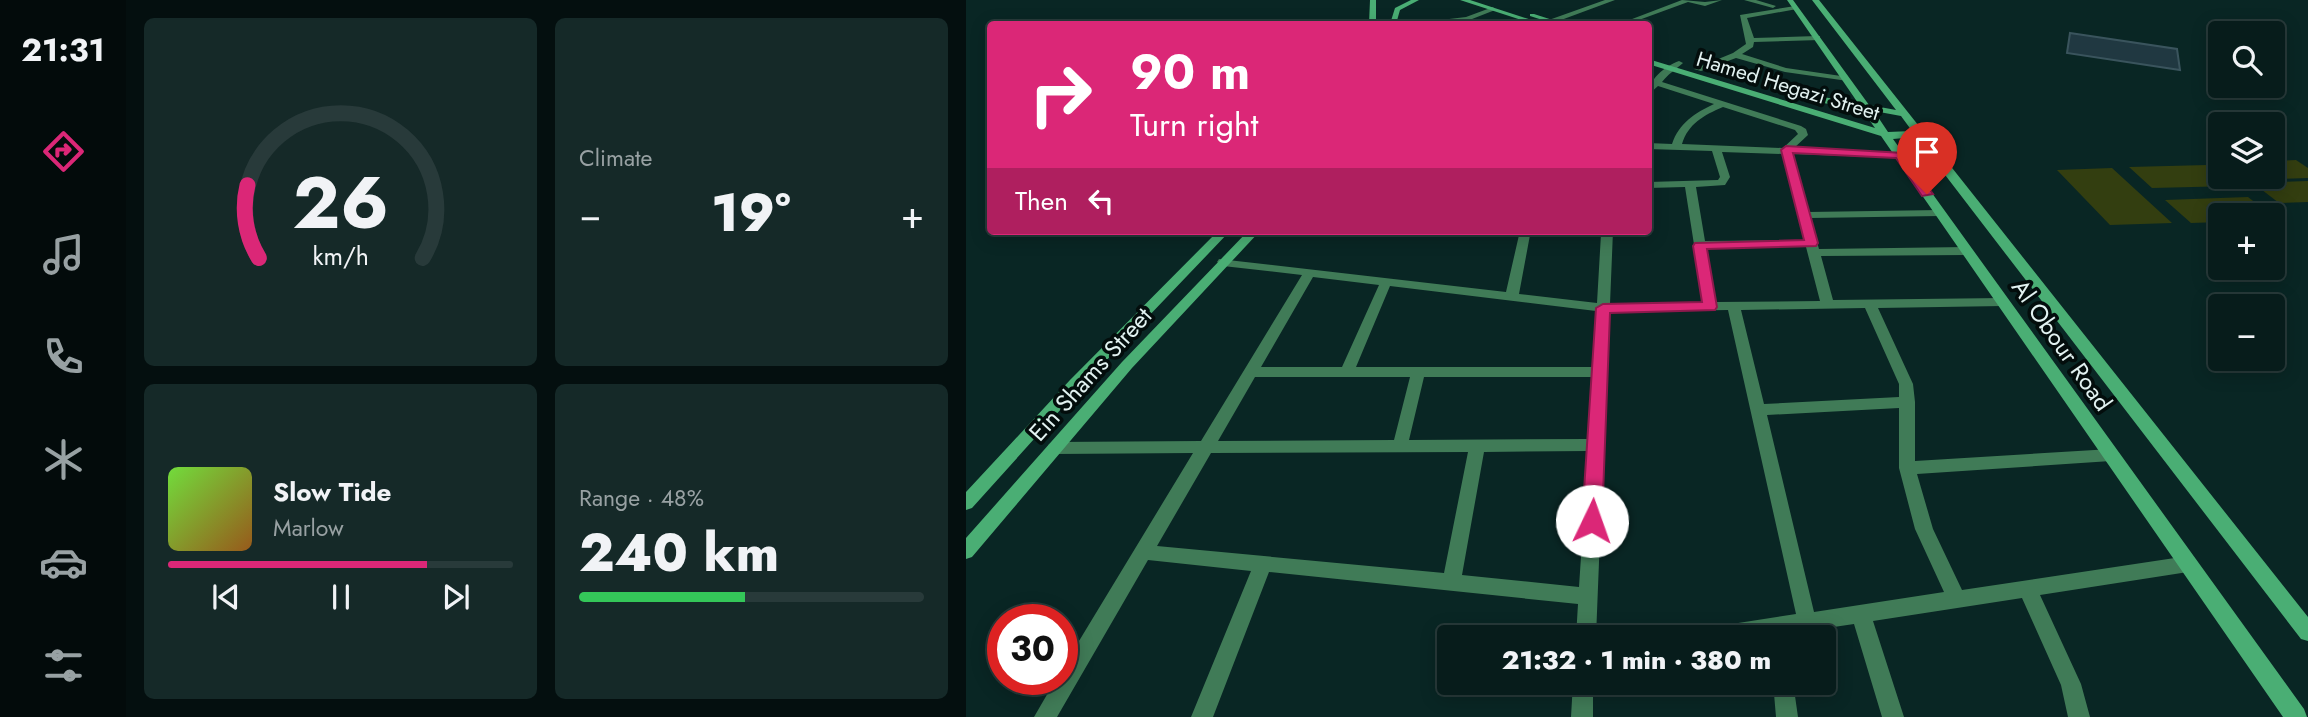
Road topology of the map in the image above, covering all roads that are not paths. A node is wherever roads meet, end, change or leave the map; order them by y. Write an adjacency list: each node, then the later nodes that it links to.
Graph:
1 (1373, 0): 13 (street)
2 (1416, 0): 14 (street)
3 (1463, 0): 12 (street)
4 (1485, 0): 16 (street)
5 (1612, 0): 10 (street)
6 (1688, 0): 7 (street); 18 (street)
7 (1720, 0)
8 (1747, 0): 11 (street)
9 (1815, 0): 32 (street, Al Obour Road)
10 (1595, 1): 16 (street); 17 (street)
11 (1793, 5): 19 (street, Al Obour Road); 20 (street)
12 (1493, 9): 15 (street); 16 (street)
13 (1373, 21)
14 (1393, 21)
15 (1445, 21)
16 (1540, 21): 17 (street)
17 (1550, 21)
18 (1631, 21)
19 (1817, 38): 20 (street); 27 (street, Al Obour Road)
20 (1751, 40): 22 (street)
21 (1652, 54): 24 (street, Hamed Hegazi Street)
22 (1736, 55): 26 (street); 27 (street)
23 (1652, 62): 25 (street, Hamed Hegazi Street)
24 (1679, 63): 25 (street); 26 (street, Hamed Hegazi Street)
25 (1669, 68): 28 (street); 34 (street, Hamed Hegazi Street)
26 (1698, 69): 31 (street, Hamed Hegazi Street)
27 (1845, 79): 31 (street, Al Obour Road)
28 (1656, 83): 29 (street); 30 (street)
29 (1652, 88)
30 (1723, 104): 36 (street); 38 (street)
31 (1864, 106): 32 (street, Hamed Hegazi Street); 34 (street, Al Obour Road)
32 (1903, 114): 33 (street, Al Obour Road)
33 (1918, 132): 34 (street, Hamed Hegazi Street); 87 (street, Al Obour Road)
34 (1884, 134): 39 (street, Al Obour Road)
35 (1652, 146): 36 (street)
36 (1676, 147): 37 (street)
37 (1716, 149): 38 (street); 40 (street)
38 (1786, 150): 39 (street); 43 (street)
39 (1899, 155): 42 (street, Al Obour Road)
40 (1689, 184): 41 (street); 48 (street)
41 (1652, 185)
42 (1940, 213): 43 (street); 50 (street, Al Obour Road)
43 (1804, 215): 49 (street)
44 (1220, 235): 74 (street, Ein Shams Street)
45 (1249, 235): 51 (street, Ein Shams Street)
46 (1524, 235): 54 (street)
47 (1607, 235): 60 (street)
48 (1700, 246): 49 (street); 59 (street)
49 (1813, 248): 50 (street); 57 (street)
50 (1967, 251): 55 (street, Al Obour Road)
51 (1223, 262): 52 (street); 71 (street, Ein Shams Street)
52 (1310, 272): 53 (street); 61 (street)
53 (1386, 282): 54 (street); 62 (street)
54 (1512, 296): 60 (street)
55 (2003, 302): 56 (street); 72 (street, Al Obour Road)
56 (1870, 304): 57 (street); 65 (street)
57 (1828, 305): 58 (street)
58 (1734, 306): 59 (street); 66 (street)
59 (1710, 307): 60 (street)
60 (1603, 308): 64 (street)
61 (1250, 372): 62 (street); 70 (street)
62 (1347, 372): 63 (street)
63 (1418, 372): 64 (street); 68 (street)
64 (1600, 372): 67 (street)
65 (1908, 401): 66 (street); 73 (street)
66 (1758, 410): 84 (street)
67 (1596, 445): 69 (street); 81 (street)
68 (1400, 446): 69 (street); 70 (street)
69 (1477, 446): 79 (street)
70 (1206, 447): 71 (street); 76 (street)
71 (1055, 448): 75 (street, Ein Shams Street)
72 (2111, 455): 73 (street); 78 (street, Al Obour Road)
73 (1907, 468): 82 (street)
74 (966, 503)
75 (966, 551)
76 (1143, 552): 77 (street); 90 (street)
77 (1263, 564): 79 (street); 91 (street)
78 (2188, 564): 80 (street); 96 (street, Al Obour Road)
79 (1451, 583): 81 (street)
80 (2028, 589): 82 (street); 95 (street)
81 (1588, 596): 85 (street)
82 (1957, 599): 83 (street)
83 (1861, 614): 84 (street); 94 (street)
84 (1807, 622): 86 (street)
85 (1587, 625)
86 (1798, 625)
87 (2308, 632)
88 (1583, 695): 92 (street)
89 (1784, 695): 93 (street)
90 (1045, 717)
91 (1202, 717)
92 (1582, 717)
93 (1787, 717)
94 (1893, 717)
95 (2079, 717)
96 (2296, 717)

